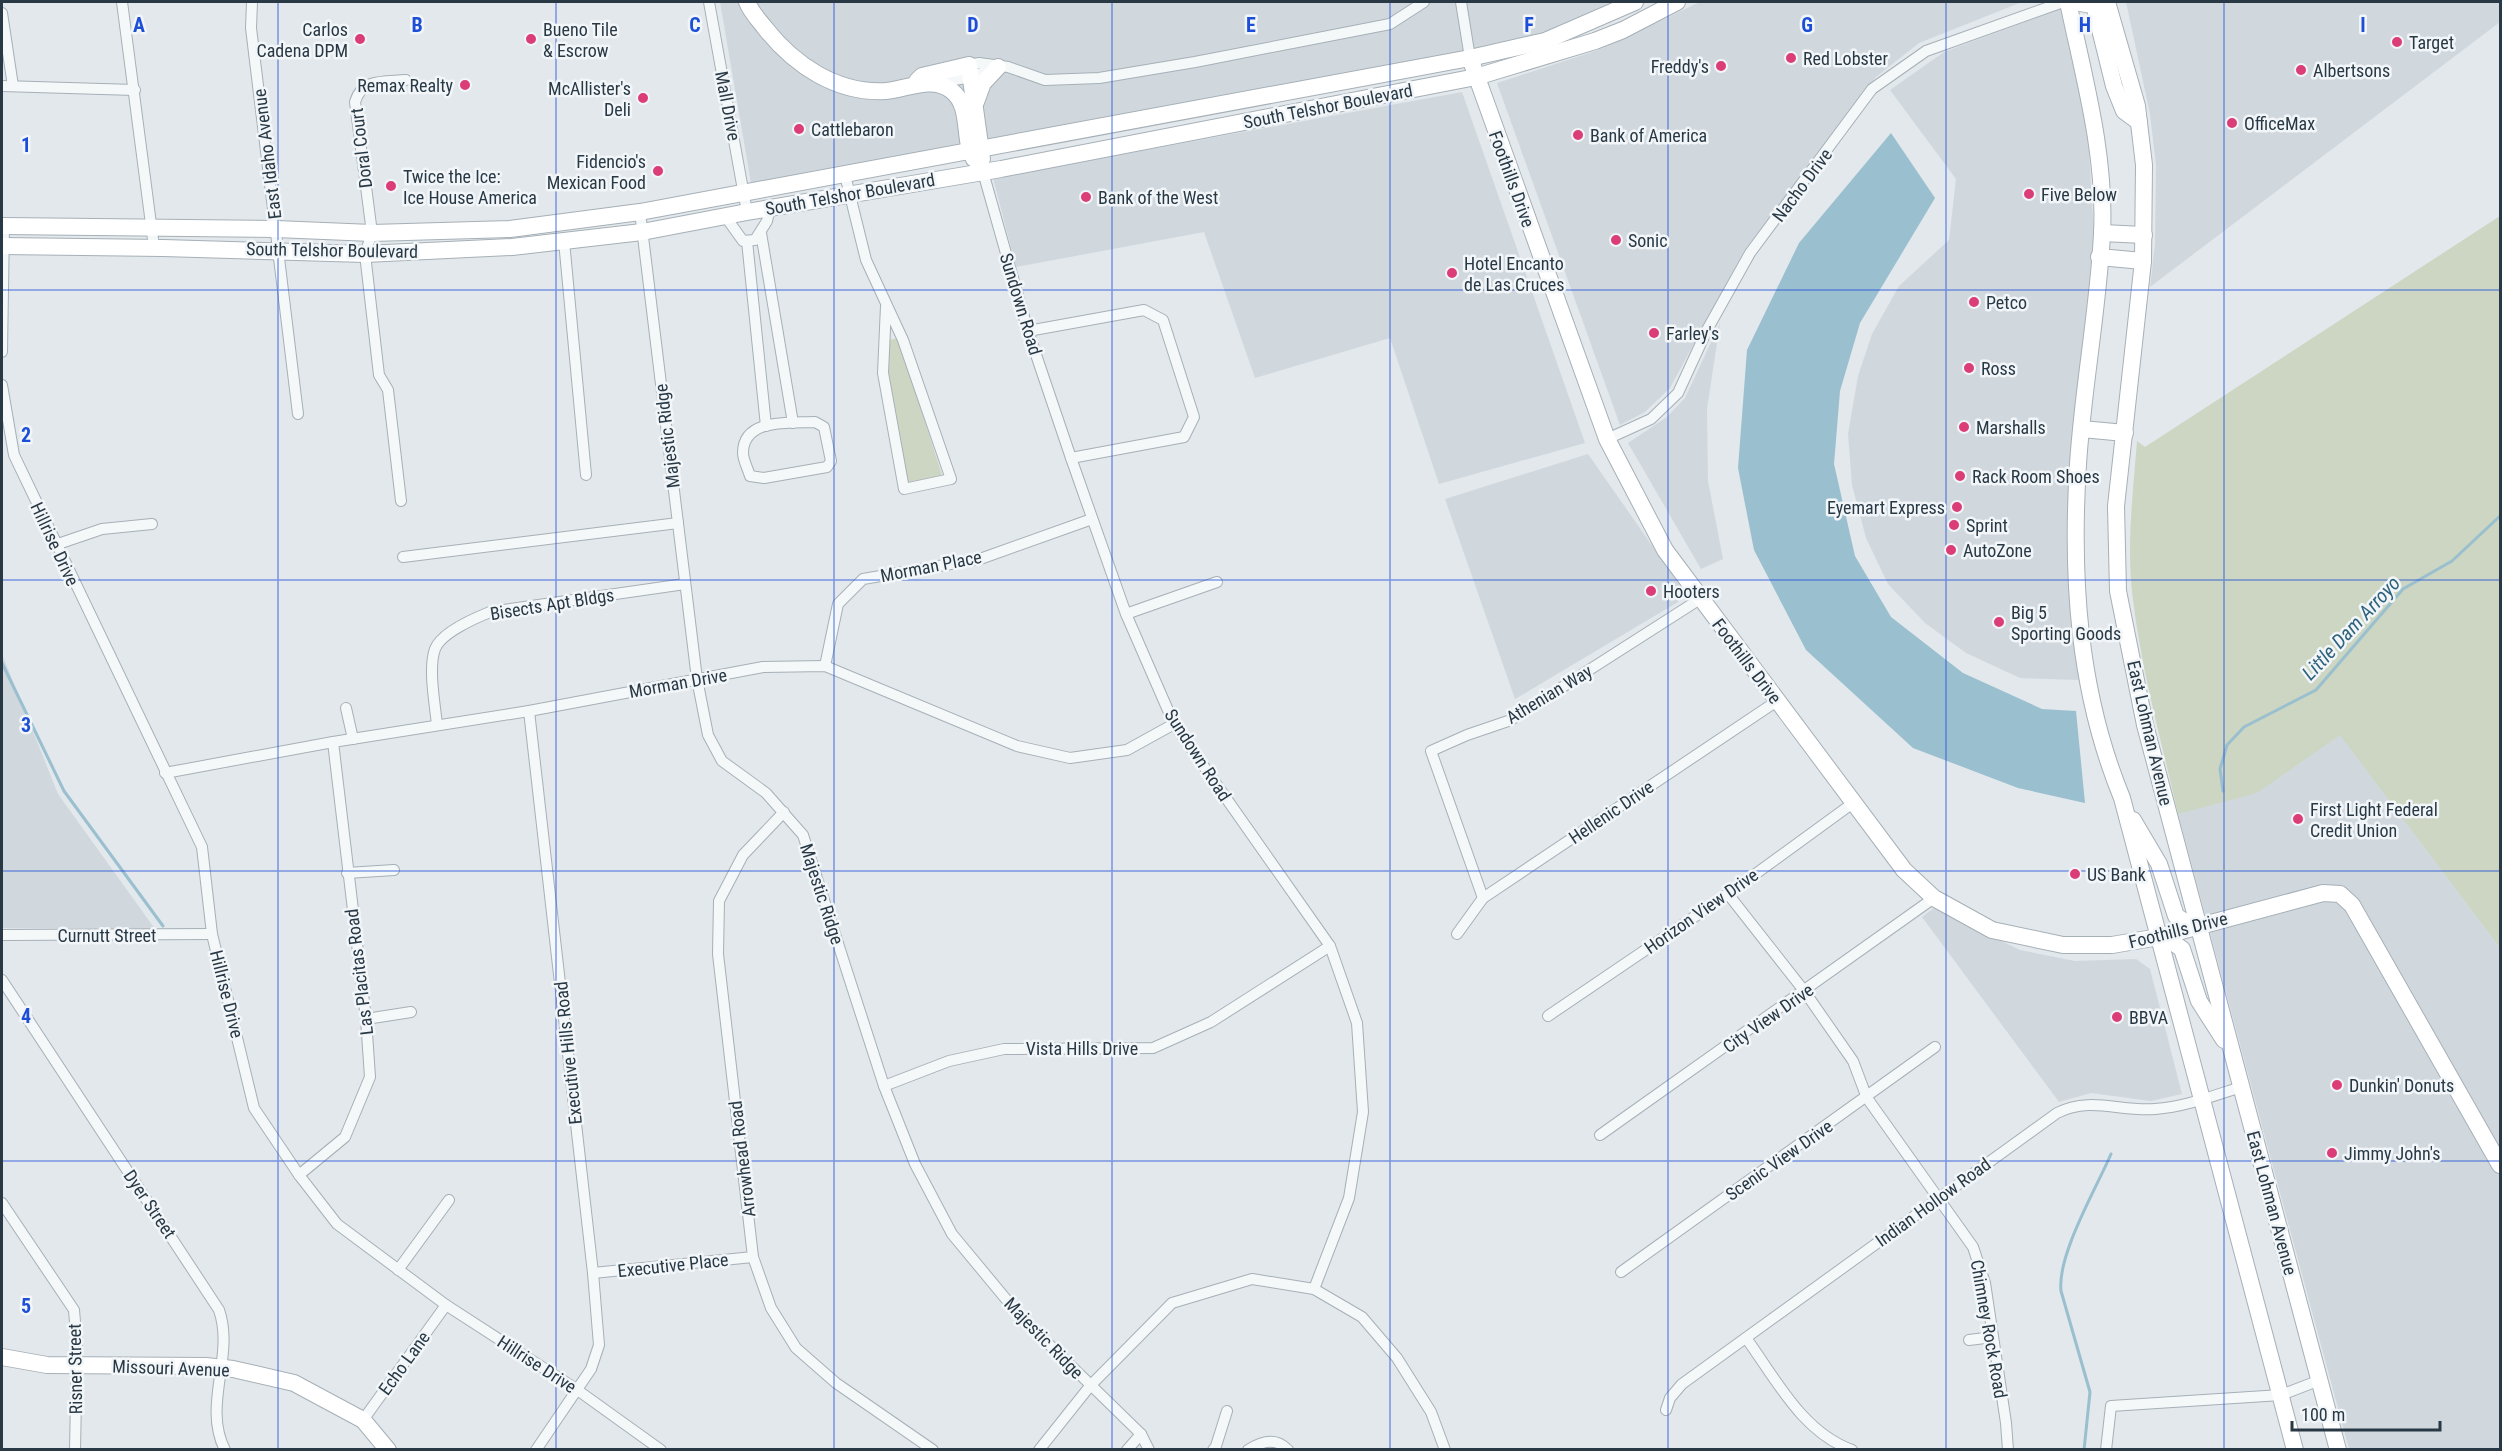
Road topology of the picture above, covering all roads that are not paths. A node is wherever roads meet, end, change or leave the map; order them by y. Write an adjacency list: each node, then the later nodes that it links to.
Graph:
1 (122, 2): 22 (street)
2 (252, 2): 36 (street, East Idaho Avenue)
3 (709, 2): 28 (street, Mall Drive)
4 (747, 2): 19 (main road)
5 (1424, 2): 15 (street)
6 (1461, 2): 14 (street, Foothills Drive)
7 (1635, 2): 14 (main road, South Telshor Boulevard)
8 (1677, 2): 17 (main road, South Telshor Boulevard)
9 (2062, 2): 59 (street, Nacho Drive)
10 (2068, 2): 40 (main road)
11 (2075, 2): 24 (main road)
12 (2107, 2): 24 (main road, East Lohman Avenue)
13 (2, 13): 21 (street)
14 (1470, 58): 17 (main road, Foothills Drive); 25 (main road, South Telshor Boulevard)
15 (998, 67): 16 (street); 23 (main road)
16 (964, 72): 19 (main road); 20 (street); 23 (main road, Sundown Road)
17 (1476, 77): 26 (main road, South Telshor Boulevard); 59 (main road, Foothills Drive)
18 (406, 80): 38 (street, Doral Court)
19 (914, 84): 20 (main road)
20 (935, 84): 23 (main road)
21 (7, 86): 22 (street)
22 (135, 90): 35 (street)
23 (969, 106): 25 (main road, Sundown Road)
24 (2139, 122): 41 (main road, East Lohman Avenue)
25 (976, 150): 26 (main road, Sundown Road); 27 (main road, South Telshor Boulevard)
26 (983, 172): 29 (main road, South Telshor Boulevard); 51 (street, Sundown Road)
27 (845, 176): 28 (main road, South Telshor Boulevard); 29 (street)
28 (745, 194): 31 (main road, South Telshor Boulevard); 32 (street, Mall Drive)
29 (848, 195): 30 (main road, South Telshor Boulevard); 50 (street)
30 (770, 208): 32 (main road, South Telshor Boulevard); 39 (street)
31 (639, 212): 37 (street, Majestic Ridge); 38 (main road, South Telshor Boulevard)
32 (747, 212): 33 (main road, South Telshor Boulevard)
33 (725, 216): 37 (main road, South Telshor Boulevard); 43 (street)
34 (3, 226): 35 (main road, South Telshor Boulevard); 44 (street)
35 (152, 228): 36 (main road, South Telshor Boulevard); 45 (street)
36 (276, 230): 38 (main road, South Telshor Boulevard); 46 (street, East Idaho Avenue)
37 (642, 232): 42 (main road, South Telshor Boulevard); 64 (street, Majestic Ridge)
38 (372, 233): 47 (street, Doral Court)
39 (761, 233): 43 (street); 55 (street)
40 (2102, 233): 41 (main road); 48 (main road)
41 (2144, 235): 49 (main road, East Lohman Avenue)
42 (564, 241): 47 (main road, South Telshor Boulevard); 61 (street)
43 (747, 241): 56 (street)
44 (3, 246): 45 (main road, South Telshor Boulevard); 52 (street)
45 (154, 248): 46 (main road, South Telshor Boulevard)
46 (279, 251): 47 (main road, South Telshor Boulevard); 54 (street, East Idaho Avenue)
47 (365, 254): 62 (street)
48 (2099, 257): 49 (main road); 57 (main road)
49 (2143, 261): 58 (main road, East Lohman Avenue)
50 (886, 306): 50 (street)
51 (1028, 331): 60 (street, Sundown Road); 60 (street)
52 (2, 352)
53 (2, 385): 66 (street, Hillrise Drive)
54 (298, 414)
55 (793, 423): 56 (street); 56 (street)
56 (766, 426)
57 (2082, 429): 58 (main road); 82 (main road)
58 (2125, 433): 90 (main road, East Lohman Avenue)
59 (1607, 439): 70 (main road, Foothills Drive)
60 (1071, 458): 63 (street, Sundown Road)
61 (586, 475)
62 (401, 501)
63 (1092, 519): 71 (street, Sundown Road); 72 (street, Morman Place)
64 (678, 523): 67 (street); 69 (street, Majestic Ridge)
65 (152, 524): 66 (street)
66 (55, 545): 81 (street, Hillrise Drive)
67 (404, 557)
68 (1217, 582): 71 (street)
69 (685, 584): 73 (street, Majestic Ridge); 78 (street, Bisects Apt Bldgs)
70 (1700, 598): 74 (main road, Foothills Drive); 88 (street, Athenian Way)
71 (1125, 614): 77 (street, Sundown Road)
72 (825, 666): 73 (street, Morman Drive); 77 (street, Morman Drive)
73 (697, 679): 76 (street, Morman Drive); 84 (street, Majestic Ridge)
74 (1777, 701): 83 (main road, Foothills Drive); 88 (street, Hellenic Drive)
75 (346, 708): 79 (street)
76 (529, 711): 78 (street, Morman Drive); 116 (street, Executive Hills Road)
77 (1174, 724): 95 (street, Sundown Road)
78 (437, 725): 79 (street, Morman Drive)
79 (353, 739): 80 (street, Morman Drive)
80 (333, 742): 81 (street, Morman Drive); 86 (street, Las Placitas Road)
81 (165, 773): 91 (street, Hillrise Drive)
82 (2122, 798): 90 (main road); 94 (main road)
83 (1852, 803): 87 (street, Horizon View Drive); 89 (main road, Foothills Drive)
84 (784, 813): 103 (street, Majestic Ridge); 113 (street, Arrowhead Road)
85 (394, 870): 86 (street)
86 (347, 873): 100 (street, Las Placitas Road)
87 (1728, 894): 97 (street, Chimney Rock Road); 99 (street, Horizon View Drive)
88 (1483, 898): 92 (street, Hellenic Drive)
89 (1934, 898): 94 (main road, Foothills Drive); 97 (street, City View Drive)
90 (2199, 925): 94 (main road, Foothills Drive); 102 (main road, East Lohman Avenue); 108 (main road, Foothills Drive)
91 (212, 934): 93 (street, Curnutt Street); 109 (street, Hillrise Drive)
92 (1457, 934)
93 (2, 935)
94 (2159, 937): 102 (main road); 106 (main road)
95 (1330, 946): 103 (street, Vista Hills Drive); 117 (street, Sundown Road)
96 (2, 980): 124 (street, Dyer Street)
97 (1805, 992): 105 (street, Chimney Rock Road); 107 (street, City View Drive)
98 (411, 1012): 100 (street)
99 (1548, 1016)
100 (366, 1019): 109 (street, Las Placitas Road)
101 (1935, 1047): 105 (street, Scenic View Drive)
102 (2234, 1057): 104 (main road, East Lohman Avenue)
103 (884, 1086): 126 (street, Majestic Ridge)
104 (2241, 1087): 106 (street, Indian Hollow Road); 125 (main road, East Lohman Avenue)
105 (1867, 1098): 110 (street, Chimney Rock Road); 115 (street, Scenic View Drive)
106 (2202, 1100): 110 (street, Indian Hollow Road); 128 (main road)
107 (1600, 1136)
108 (2500, 1165)
109 (299, 1175): 114 (street, Hillrise Drive)
110 (1939, 1198): 119 (street, Chimney Rock Road); 120 (street, Indian Hollow Road)
111 (449, 1200): 114 (street)
112 (2, 1203): 123 (street, Risner Street)
113 (753, 1257): 116 (street, Executive Place); 138 (street, Arrowhead Road)
114 (398, 1270): 118 (street, Hillrise Drive)
115 (1621, 1272)
116 (593, 1273): 127 (street, Executive Hills Road)
117 (1314, 1288): 126 (street); 145 (street)
118 (446, 1305): 127 (street, Hillrise Drive); 131 (street, Echo Lane)
119 (1993, 1336): 121 (street); 147 (street, Chimney Rock Road)
120 (1746, 1338): 129 (street, Indian Hollow Road); 146 (street)
121 (1969, 1340)
122 (2, 1357): 123 (main road, Missouri Avenue)
123 (77, 1365): 124 (main road, Missouri Avenue); 134 (street, Risner Street)
124 (221, 1367): 131 (main road, Missouri Avenue); 135 (street, Dyer Street)
125 (2320, 1380): 128 (street); 150 (main road, East Lohman Avenue)
126 (1090, 1386): 132 (street, Majestic Ridge); 139 (street)
127 (576, 1389): 133 (street, Hillrise Drive); 137 (street, Executive Hills Road)
128 (2281, 1395): 148 (street); 149 (main road)
129 (1666, 1410)
130 (1227, 1411): 142 (street)
131 (363, 1420): 136 (main road, Missouri Avenue)
132 (1141, 1434): 140 (street); 141 (street, Majestic Ridge)
133 (656, 1448)
134 (75, 1449)
135 (225, 1449)
136 (388, 1449)
137 (536, 1449)
138 (933, 1449)
139 (1039, 1449)
140 (1127, 1449)
141 (1149, 1449)
142 (1213, 1449)
143 (1248, 1449): 144 (street)
144 (1288, 1449)
145 (1445, 1449)
146 (1852, 1449)
147 (2008, 1449)
148 (2106, 1449)
149 (2295, 1449)
150 (2338, 1449)

